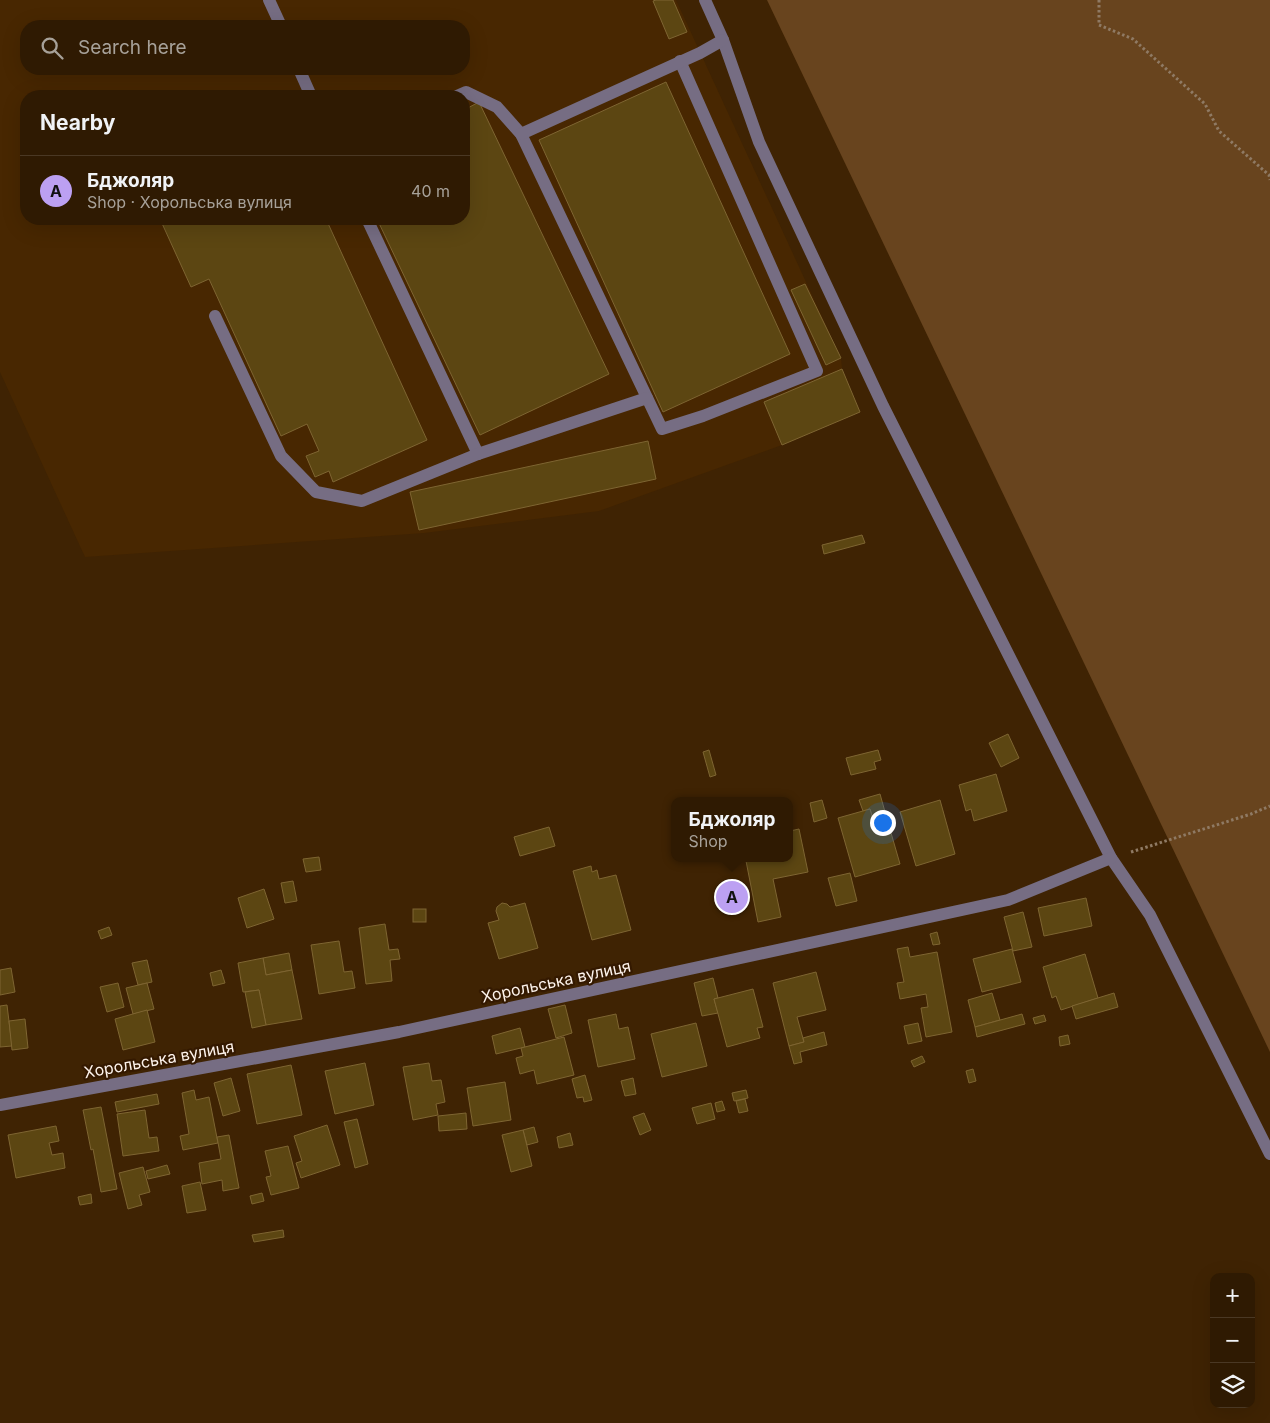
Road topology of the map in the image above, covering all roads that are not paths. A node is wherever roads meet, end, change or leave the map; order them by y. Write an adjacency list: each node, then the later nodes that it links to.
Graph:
1 (269, 0): 3 (street)
2 (705, 0): 4 (street)
3 (278, 20)
4 (723, 40): 5 (street); 14 (street)
5 (680, 61): 9 (street); 12 (street)
6 (302, 75): 7 (street)
7 (308, 90)
8 (470, 94): 9 (street)
9 (522, 134): 12 (street)
10 (370, 225): 13 (street)
11 (215, 316): 13 (street)
12 (647, 398): 13 (street)
13 (478, 454)
14 (1112, 858): 15 (street, Хорольська вулиця); 16 (street)
15 (0, 1105)
16 (1270, 1154)

